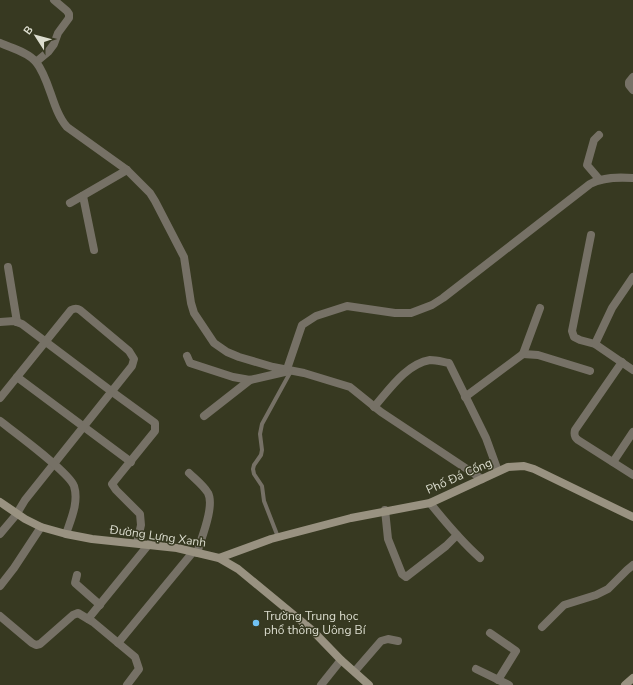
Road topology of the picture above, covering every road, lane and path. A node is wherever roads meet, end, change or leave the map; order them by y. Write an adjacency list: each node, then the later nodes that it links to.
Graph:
1 (54, 0): 3 (street)
2 (0, 44): 3 (street)
3 (36, 62): 7 (street)
4 (633, 77): 5 (street)
5 (633, 90)
6 (599, 135): 9 (street)
7 (127, 170): 10 (street); 24 (street)
8 (633, 178): 9 (street)
9 (599, 179): 24 (street)
10 (83, 196): 11 (street); 13 (street)
11 (70, 203)
12 (591, 235): 20 (street)
13 (94, 250)
14 (8, 267): 18 (street)
15 (633, 277): 20 (street)
16 (540, 308): 21 (street)
17 (0, 322): 18 (street)
18 (18, 322): 19 (street)
19 (46, 342): 27 (street); 29 (street); 29 (street)
20 (595, 344): 23 (street)
21 (523, 354): 25 (street); 30 (street)
22 (187, 356): 28 (street)
23 (622, 362): 26 (street); 38 (street)
24 (289, 370): 28 (street); 32 (street); 53 (lane)
25 (590, 370)
26 (633, 370)
27 (17, 378): 31 (street); 35 (street)
28 (250, 380): 33 (street)
29 (111, 391): 35 (street); 37 (street)
30 (465, 397): 32 (street); 40 (street)
31 (0, 398)
32 (374, 407): 43 (street)
33 (204, 416)
34 (0, 421): 39 (street)
35 (83, 428): 37 (street); 39 (street)
36 (633, 432): 38 (street)
37 (131, 462): 54 (street)
38 (614, 462): 42 (street)
39 (54, 464): 47 (street); 51 (street)
40 (498, 471): 43 (street, Phố Đá Cổng); 48 (street, Phố Đá Cổng)
41 (188, 473): 56 (street)
42 (633, 475)
43 (482, 479): 45 (street, Phố Đá Cổng)
44 (0, 502): 47 (street, Đường Lựng Xanh)
45 (430, 503): 46 (street, Phố Đá Cổng); 52 (street)
46 (385, 510): 52 (street); 53 (street, Phố Đá Cổng)
47 (16, 515): 49 (street, Đường Lựng Xanh); 50 (street)
48 (633, 517)
49 (41, 527): 51 (street, Đường Lựng Xanh); 61 (street)
50 (0, 534)
51 (66, 534): 54 (street, Đường Lựng Xanh)
52 (457, 535): 58 (street)
53 (278, 537): 57 (street, Phố Đá Cổng)
54 (137, 543): 55 (street, Đường Lựng Xanh)
55 (149, 544): 56 (street, Đường Lựng Xanh); 62 (street)
56 (195, 552): 57 (street, Đường Lựng Xanh); 68 (street)
57 (219, 558): 69 (street, Đường Lựng Xanh)
58 (480, 558)
59 (633, 565): 65 (street)
60 (77, 575): 62 (street)
61 (0, 586)
62 (100, 605): 64 (street)
63 (0, 616): 64 (street)
64 (88, 619): 68 (street)
65 (542, 627)
66 (490, 633): 73 (street)
67 (398, 641): 71 (street)
68 (118, 643): 74 (street)
69 (341, 660): 71 (street, Đường Lựng Xanh); 75 (street)
70 (476, 669): 73 (street)
71 (355, 671): 76 (street, Đường Lựng Xanh)
72 (633, 678): 78 (street)
73 (498, 680): 77 (street)
74 (126, 685)
75 (321, 685)
76 (369, 685)
77 (509, 685)
78 (625, 685)

